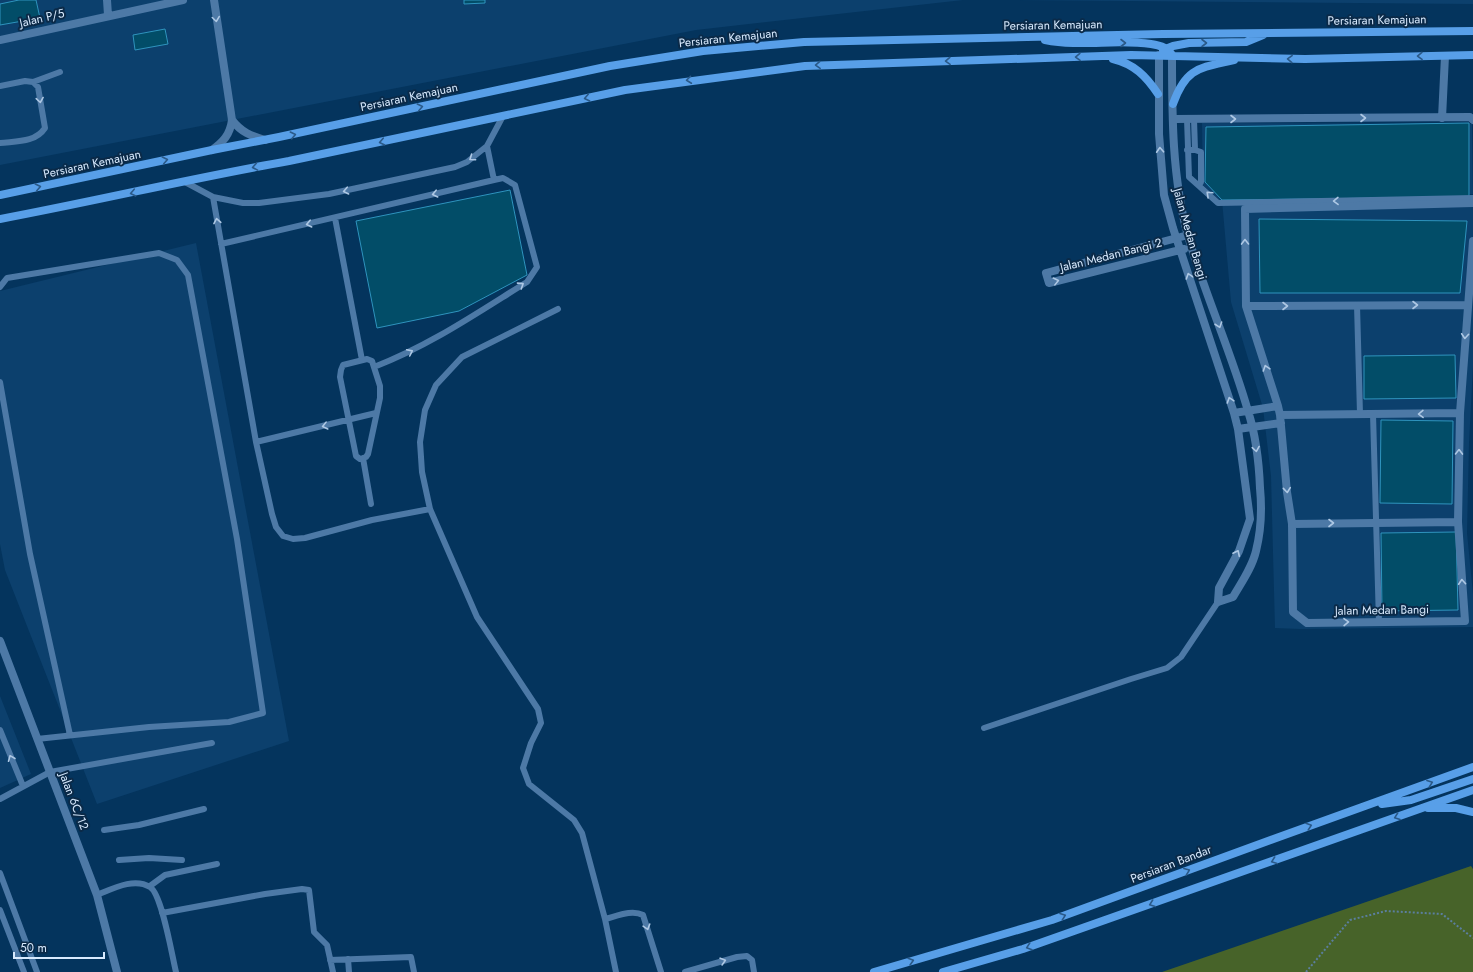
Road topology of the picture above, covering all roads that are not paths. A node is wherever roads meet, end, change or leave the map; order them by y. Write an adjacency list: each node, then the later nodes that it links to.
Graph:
1 (107, 0): 4 (street)
2 (183, 0): 4 (street, Jalan P/5)
3 (214, 0): 24 (street, one-way to 24)
4 (108, 15): 8 (street, Jalan P/5)
5 (1473, 31): 6 (main road, Persiaran Kemajuan)
6 (1266, 33): 7 (main road, Persiaran Kemajuan); 9 (main road, one-way to 6)
7 (1028, 37): 9 (main road, one-way to 9); 26 (main road, Persiaran Kemajuan, one-way to 7)
8 (0, 40)
9 (1169, 52): 10 (main road); 14 (main road); 19 (street, Jalan Medan Bangi)
10 (1159, 55): 12 (main road); 18 (street, Jalan Medan Bangi)
11 (1473, 55): 13 (main road)
12 (1100, 56): 18 (main road); 20 (main road, one-way to 20)
13 (1445, 56): 14 (main road, one-way to 14); 21 (street)
14 (1245, 58): 19 (main road)
15 (60, 72): 16 (lane)
16 (33, 82): 17 (lane); 27 (lane, one-way to 27)
17 (0, 86)
18 (1158, 94): 43 (street, Jalan Medan Bangi, one-way to 18)
19 (1172, 104): 22 (street, Jalan Medan Bangi)
20 (502, 116): 29 (lane); 34 (main road, one-way to 34)
21 (1442, 118): 23 (street, one-way to 21); 25 (street)
22 (1174, 119): 23 (street); 28 (street, Jalan Medan Bangi)
23 (1191, 119): 30 (lane); 32 (lane)
24 (232, 120): 26 (street); 31 (street)
25 (1473, 120)
26 (265, 140): 31 (main road, Persiaran Kemajuan)
27 (0, 143)
28 (1175, 145): 30 (lane); 42 (street, Jalan Medan Bangi)
29 (487, 146): 33 (lane); 37 (lane, one-way to 37)
30 (1187, 147): 32 (lane); 35 (lane)
31 (212, 150): 36 (main road, Persiaran Kemajuan, one-way to 31)
32 (1195, 150): 35 (lane)
33 (494, 180): 40 (lane, one-way to 40); 54 (lane, one-way to 33)
34 (185, 182): 37 (lane); 41 (main road, one-way to 41)
35 (1199, 185): 38 (lane, one-way to 35)
36 (0, 196)
37 (213, 197): 45 (lane, one-way to 37)
38 (1473, 198)
39 (1473, 203): 51 (street, Jalan Medan Bangi, one-way to 39)
40 (335, 218): 45 (lane, one-way to 45); 53 (lane)
41 (0, 219)
42 (1188, 235): 43 (street, Jalan Medan Bangi 2); 46 (street, Jalan Medan Bangi)
43 (1176, 238): 47 (street, Jalan Medan Bangi); 47 (street, Jalan Medan Bangi 2, one-way to 47)
44 (1473, 242): 49 (street, Jalan Medan Bangi)
45 (221, 244): 67 (lane)
46 (1192, 247): 47 (street, Jalan Medan Bangi 2); 57 (street, Jalan Medan Bangi, one-way to 57)
47 (1180, 250): 59 (street, Jalan Medan Bangi, one-way to 47)
48 (0, 287): 79 (lane)
49 (1467, 304): 50 (street, one-way to 49); 60 (street, Jalan Medan Bangi, one-way to 60)
50 (1356, 305): 51 (street, one-way to 50); 61 (lane)
51 (1246, 306): 56 (street, Jalan Medan Bangi, one-way to 51)
52 (558, 309): 70 (lane)
53 (362, 360): 54 (lane); 64 (lane)
54 (374, 367): 58 (lane)
55 (0, 382): 79 (lane)
56 (1278, 406): 57 (street); 63 (street, Jalan Medan Bangi)
57 (1248, 411): 59 (street); 65 (street, Jalan Medan Bangi)
58 (376, 413): 64 (lane); 68 (lane)
59 (1234, 413): 66 (street, Jalan Medan Bangi)
60 (1460, 413): 62 (street, one-way to 62); 71 (street, Jalan Medan Bangi, one-way to 60)
61 (1360, 414): 62 (street); 63 (street)
62 (1373, 414): 72 (lane)
63 (1281, 419): 65 (street); 73 (street, Jalan Medan Bangi, one-way to 73)
64 (347, 420): 67 (lane, one-way to 67); 68 (lane)
65 (1252, 427): 66 (street); 74 (street, Jalan Medan Bangi, one-way to 74)
66 (1238, 429): 74 (street, Jalan Medan Bangi, one-way to 66)
67 (256, 442): 70 (lane)
68 (363, 458): 69 (lane)
69 (371, 504)
70 (430, 509): 101 (lane)
71 (1458, 522): 72 (street); 75 (street, Jalan Medan Bangi, one-way to 71)
72 (1377, 523): 73 (street, one-way to 72); 75 (lane)
73 (1292, 524): 75 (street, Jalan Medan Bangi, one-way to 75)
74 (1218, 602): 77 (lane)
75 (1379, 622)
76 (0, 641): 80 (street, Jalan 6C/12)
77 (984, 728)
78 (0, 730): 85 (lane, one-way to 78)
79 (70, 735): 80 (lane)
80 (37, 739): 83 (street, Jalan 6C/12)
81 (212, 743): 83 (lane)
82 (1473, 767): 88 (main road, Persiaran Bandar, one-way to 82)
83 (50, 772): 85 (lane); 98 (street, Jalan 6C/12)
84 (1473, 779): 88 (main road)
85 (23, 786): 87 (lane)
86 (1473, 790): 89 (main road)
87 (0, 799)
88 (1367, 805): 116 (main road, Persiaran Bandar, one-way to 88)
89 (1421, 808): 91 (main road); 117 (main road, one-way to 117)
90 (204, 809): 92 (lane)
91 (1473, 812)
92 (104, 830)
93 (119, 860): 94 (lane)
94 (182, 860)
95 (217, 864): 97 (lane)
96 (0, 873): 106 (lane)
97 (150, 886): 98 (lane); 100 (lane)
98 (97, 895): 107 (street, Jalan 6C/12)
99 (0, 910): 102 (lane)
100 (162, 913): 104 (lane); 108 (lane)
101 (605, 919): 112 (lane); 113 (lane, one-way to 113)
102 (2, 924): 105 (lane)
103 (348, 959): 104 (lane); 110 (lane); 111 (lane)
104 (330, 960): 109 (lane)
105 (24, 972)
106 (37, 972)
107 (117, 972)
108 (176, 972)
109 (333, 972)
110 (350, 972)
111 (414, 972)
112 (616, 972)
113 (661, 972)
114 (685, 972): 115 (lane, one-way to 115)
115 (754, 972)
116 (874, 972)
117 (943, 972)

